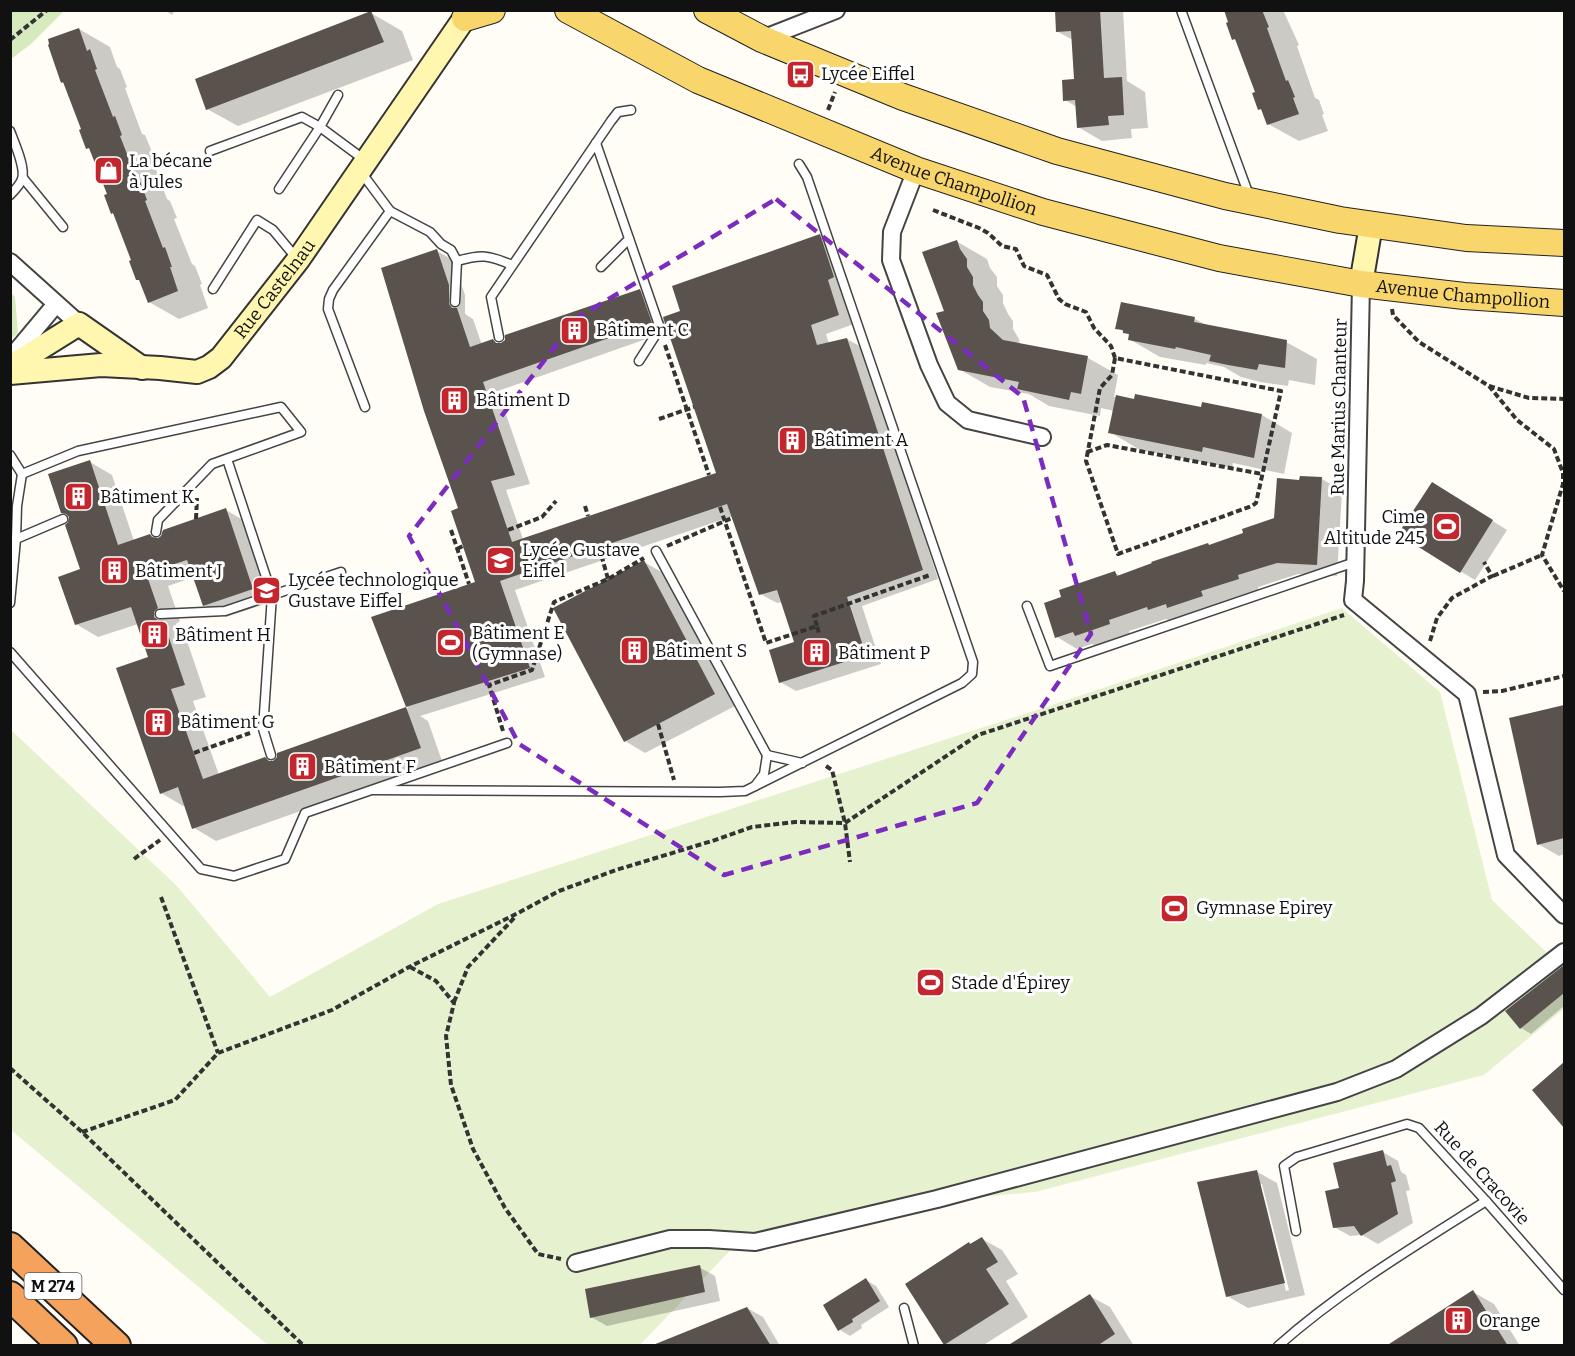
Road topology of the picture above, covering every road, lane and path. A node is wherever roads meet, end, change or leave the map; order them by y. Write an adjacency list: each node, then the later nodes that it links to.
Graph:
1 (48, 10): 9 (path)
2 (492, 10): 7 (main road)
3 (568, 10): 14 (main road, Avenue Champollion)
4 (707, 10): 8 (main road)
5 (836, 10): 8 (street)
6 (1181, 10): 24 (lane)
7 (466, 13): 19 (street, Rue Castelnau)
8 (762, 39): 10 (main road)
9 (10, 40)
10 (843, 72): 14 (path); 24 (main road)
11 (338, 95): 13 (lane)
12 (631, 110): 16 (lane)
13 (320, 127): 17 (lane); 19 (lane); 22 (lane)
14 (820, 130): 20 (main road, Avenue Champollion)
15 (10, 131): 21 (lane)
16 (596, 143): 29 (lane); 34 (lane)
17 (210, 151)
18 (798, 164): 82 (lane)
19 (363, 165): 26 (lane); 31 (street, Rue Castelnau)
20 (916, 170): 36 (main road, Avenue Champollion); 57 (street)
21 (23, 178): 23 (lane); 28 (lane)
22 (279, 189)
23 (10, 195)
24 (1251, 201): 27 (main road)
25 (933, 210): 45 (path)
26 (390, 211): 32 (lane); 53 (lane)
27 (1371, 225): 30 (main road); 36 (street, Avenue Champollion)
28 (63, 228)
29 (629, 239): 35 (lane); 43 (lane)
30 (1564, 243)
31 (298, 260): 38 (lane); 49 (street, Rue Castelnau)
32 (457, 261): 34 (lane); 39 (lane)
33 (10, 262): 41 (street)
34 (512, 265): 44 (lane)
35 (601, 267)
36 (1361, 284): 37 (main road, Avenue Champollion); 80 (street, Rue Marius Chanteur)
37 (1387, 288): 40 (main road, Avenue Champollion); 51 (path)
38 (213, 289)
39 (455, 302)
40 (1564, 303)
41 (56, 304): 42 (street); 46 (street)
42 (79, 324): 48 (street); 49 (street)
43 (660, 328): 47 (lane); 55 (path)
44 (499, 338)
45 (1115, 358): 58 (path); 62 (path)
46 (10, 359)
47 (639, 361)
48 (10, 367)
49 (142, 368): 50 (street, Rue Castelnau)
50 (10, 373)
51 (1489, 386): 52 (path); 79 (path)
52 (1564, 399)
53 (365, 407)
54 (694, 408): 55 (path)
55 (687, 409): 56 (path); 63 (path)
56 (659, 419)
57 (1042, 437)
58 (1087, 452): 62 (path); 62 (path)
59 (10, 455): 61 (lane)
60 (227, 459): 61 (lane); 73 (lane); 88 (lane)
61 (22, 474): 74 (lane)
62 (1262, 474)
63 (709, 475)
64 (556, 501): 72 (path)
65 (585, 506): 67 (path)
66 (720, 507): 70 (path)
67 (588, 516)
68 (732, 518): 70 (path)
69 (63, 519): 74 (lane)
70 (724, 521): 78 (path); 93 (path)
71 (451, 530): 77 (path)
72 (508, 530)
73 (156, 532)
74 (14, 536): 89 (lane)
75 (464, 546): 77 (path)
76 (599, 547): 85 (path)
77 (457, 549): 86 (path)
78 (656, 551): 85 (path); 104 (lane)
79 (1542, 555): 84 (path); 87 (path)
80 (1355, 562): 90 (street, Rue Marius Chanteur); 91 (lane)
81 (1484, 562): 84 (path)
82 (942, 571): 93 (path); 105 (lane)
83 (341, 572): 88 (lane)
84 (1492, 576): 96 (path)
85 (608, 579): 101 (path)
86 (469, 584)
87 (1564, 591)
88 (272, 595): 92 (lane); 100 (lane)
89 (10, 603)
90 (1357, 604): 96 (street); 109 (path)
91 (1027, 606)
92 (160, 614)
93 (817, 626): 94 (path)
94 (819, 634)
95 (10, 652): 110 (lane)
96 (1424, 659): 98 (street)
97 (1564, 676): 98 (path)
98 (1467, 694): 115 (street)
99 (658, 724): 108 (path)
100 (262, 729): 102 (path); 103 (lane)
101 (507, 743): 107 (lane)
102 (194, 753)
103 (271, 755)
104 (767, 755): 105 (lane); 106 (lane)
105 (802, 763): 106 (lane); 109 (path)
106 (754, 787): 108 (lane)
107 (374, 790): 108 (lane); 110 (lane)
108 (678, 792)
109 (845, 824): 112 (path); 114 (path)
110 (169, 834): 111 (path)
111 (134, 860)
112 (850, 862)
113 (161, 897): 119 (path)
114 (518, 913): 117 (path); 118 (path)
115 (1564, 915)
116 (1563, 953): 125 (street)
117 (409, 967): 118 (path); 119 (path)
118 (454, 1003): 125 (path)
119 (218, 1053): 121 (path)
120 (10, 1068): 121 (path)
121 (81, 1132): 133 (path)
122 (1486, 1201): 123 (lane, Rue de Cracovie); 126 (lane, Rue de Cracovie); 135 (lane)
123 (1296, 1231)
124 (10, 1247): 129 (highway, M 274)
125 (576, 1263)
126 (1564, 1290)
127 (10, 1296): 130 (highway, M 274)
128 (904, 1308): 134 (lane)
129 (95, 1324): 131 (highway, M 274); 132 (highway)
130 (63, 1346)
131 (116, 1346)
132 (122, 1346)
133 (304, 1346)
134 (914, 1346)
135 (1278, 1346)

